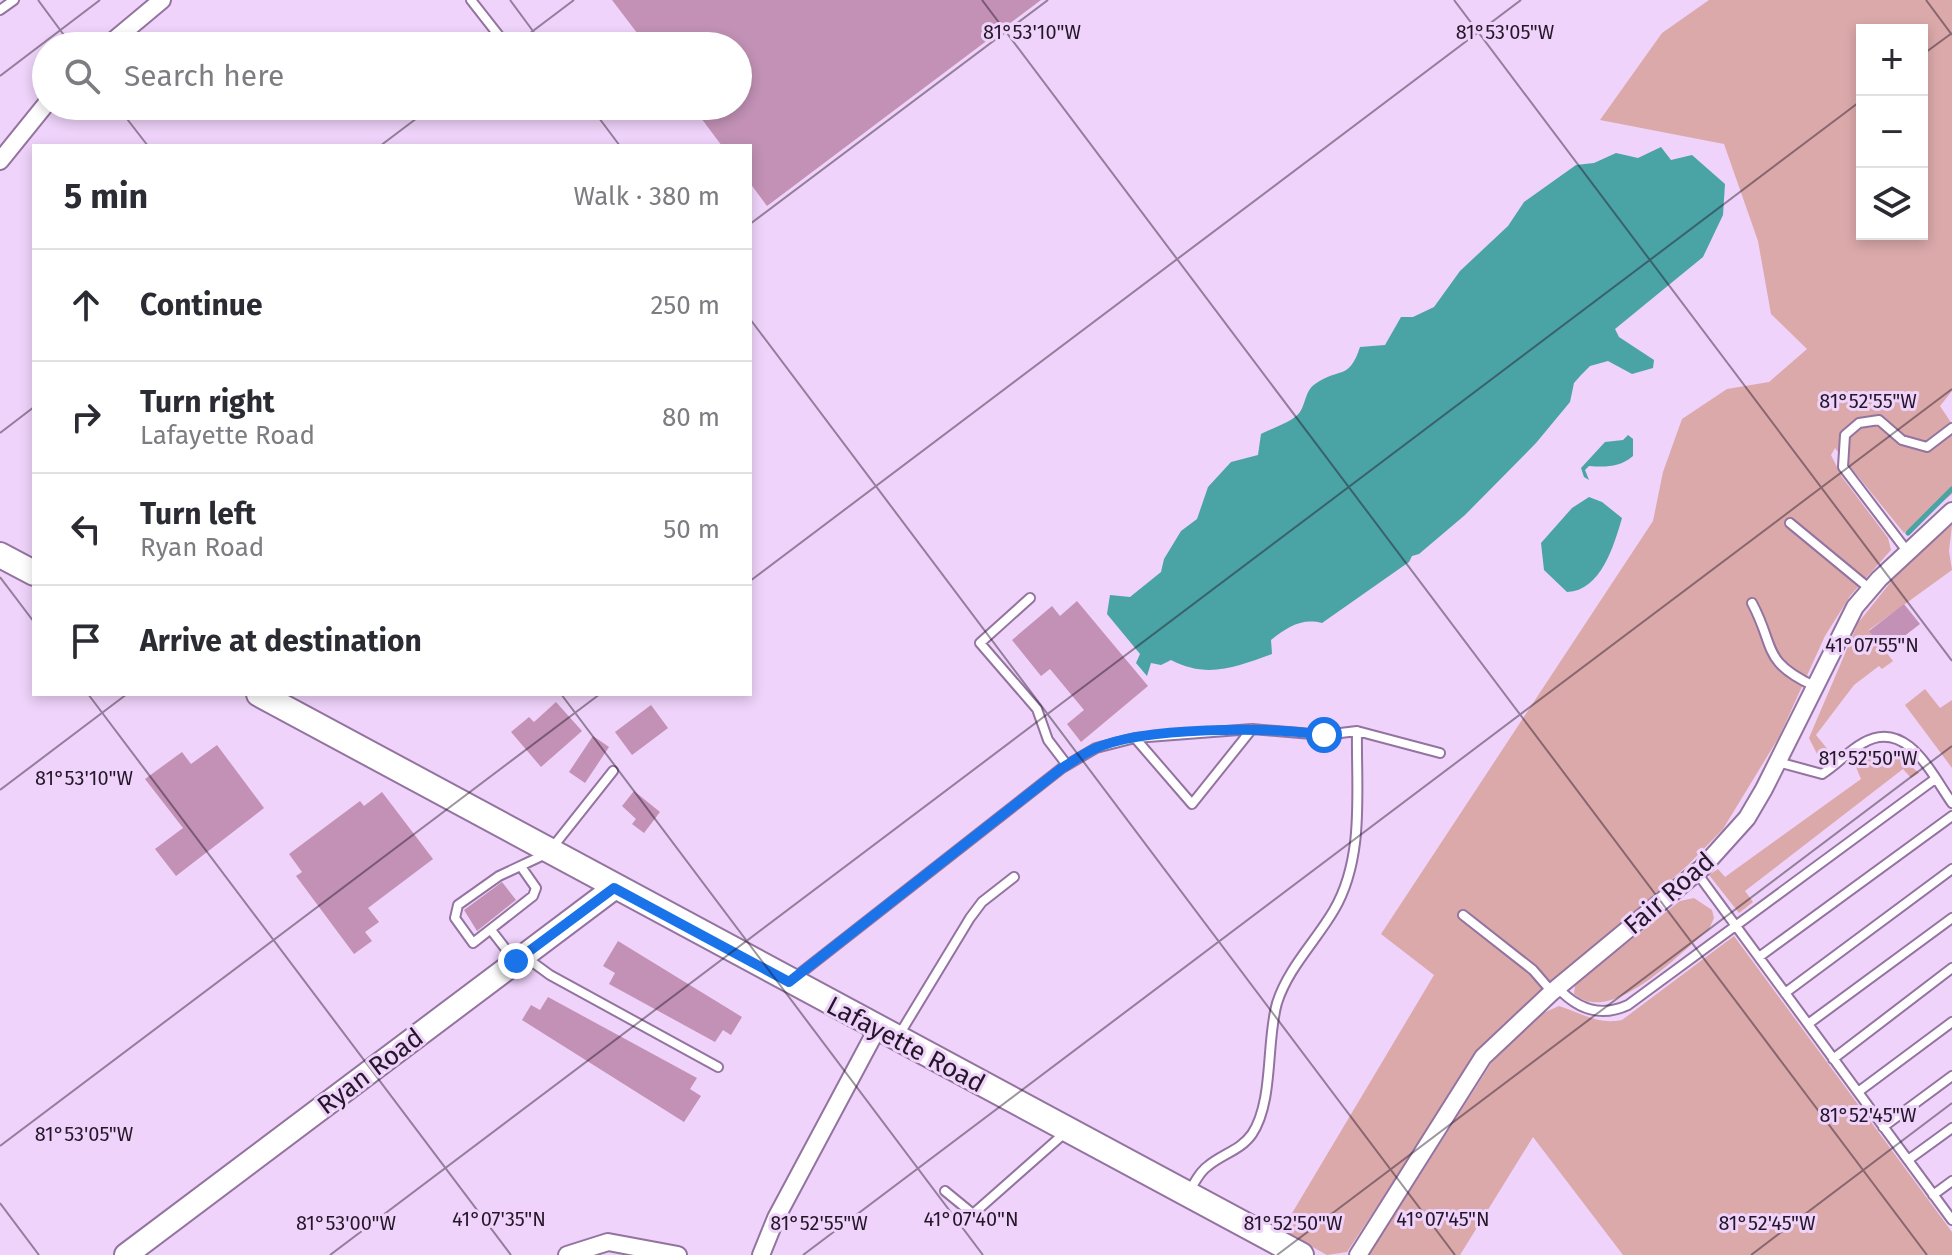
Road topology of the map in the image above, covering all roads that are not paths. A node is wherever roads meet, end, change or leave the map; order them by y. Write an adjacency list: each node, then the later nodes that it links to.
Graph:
1 (14, 0): 4 (lane)
2 (471, 0): 6 (lane)
3 (155, 2): 5 (street)
4 (0, 10)
5 (122, 32)
6 (496, 32)
7 (33, 120): 8 (street)
8 (0, 161)
9 (1952, 428): 12 (lane)
10 (1952, 511): 12 (street, Fair Road)
11 (1790, 523): 15 (lane)
12 (1907, 551): 15 (street, Fair Road)
13 (0, 555): 14 (main road)
14 (32, 572)
15 (1870, 589): 18 (street, Fair Road)
16 (1030, 598): 25 (lane)
17 (1752, 603): 18 (lane)
18 (1814, 686): 24 (street, Fair Road)
19 (273, 697): 30 (main road, Lafayette Road)
20 (1252, 729): 21 (lane); 22 (lane); 22 (lane)
21 (1357, 731): 23 (lane); 59 (lane)
22 (1135, 738): 25 (lane)
23 (1440, 753)
24 (1777, 762): 27 (lane); 33 (street, Fair Road)
25 (1067, 765): 43 (lane)
26 (613, 771): 30 (lane)
27 (1935, 779): 28 (lane); 38 (lane)
28 (1952, 803)
29 (1952, 816): 40 (lane)
30 (548, 853): 31 (lane); 35 (main road, Lafayette Road)
31 (522, 868): 39 (lane); 39 (lane)
32 (1952, 869): 45 (lane)
33 (1697, 873): 38 (lane); 44 (street, Fair Road)
34 (1014, 877): 48 (lane)
35 (614, 888): 41 (street, Ryan Road); 43 (main road, Lafayette Road)
36 (1463, 915): 44 (lane)
37 (1952, 918): 47 (lane)
38 (1734, 923): 40 (lane); 44 (lane)
39 (491, 930): 41 (lane)
40 (1759, 957): 45 (lane)
41 (520, 959): 50 (lane); 62 (street, Ryan Road)
42 (1952, 968): 49 (lane)
43 (789, 982): 48 (main road, Lafayette Road)
44 (1554, 990): 67 (street, Fair Road)
45 (1785, 993): 47 (lane)
46 (1952, 1022): 52 (lane)
47 (1808, 1024): 49 (lane)
48 (886, 1034): 55 (main road, Lafayette Road); 65 (street)
49 (1833, 1059): 52 (lane)
50 (718, 1067)
51 (1952, 1076): 53 (lane)
52 (1858, 1092): 53 (lane)
53 (1883, 1127): 56 (lane)
54 (1952, 1128): 56 (lane)
55 (1067, 1131): 58 (lane); 59 (main road, Lafayette Road)
56 (1908, 1160): 60 (lane)
57 (1952, 1181): 60 (lane)
58 (945, 1191)
59 (1187, 1194): 66 (main road, Lafayette Road)
60 (1933, 1195): 61 (lane)
61 (1952, 1220)
62 (126, 1255)
63 (567, 1255): 64 (street)
64 (678, 1255)
65 (761, 1255)
66 (1301, 1255)
67 (1358, 1255)

